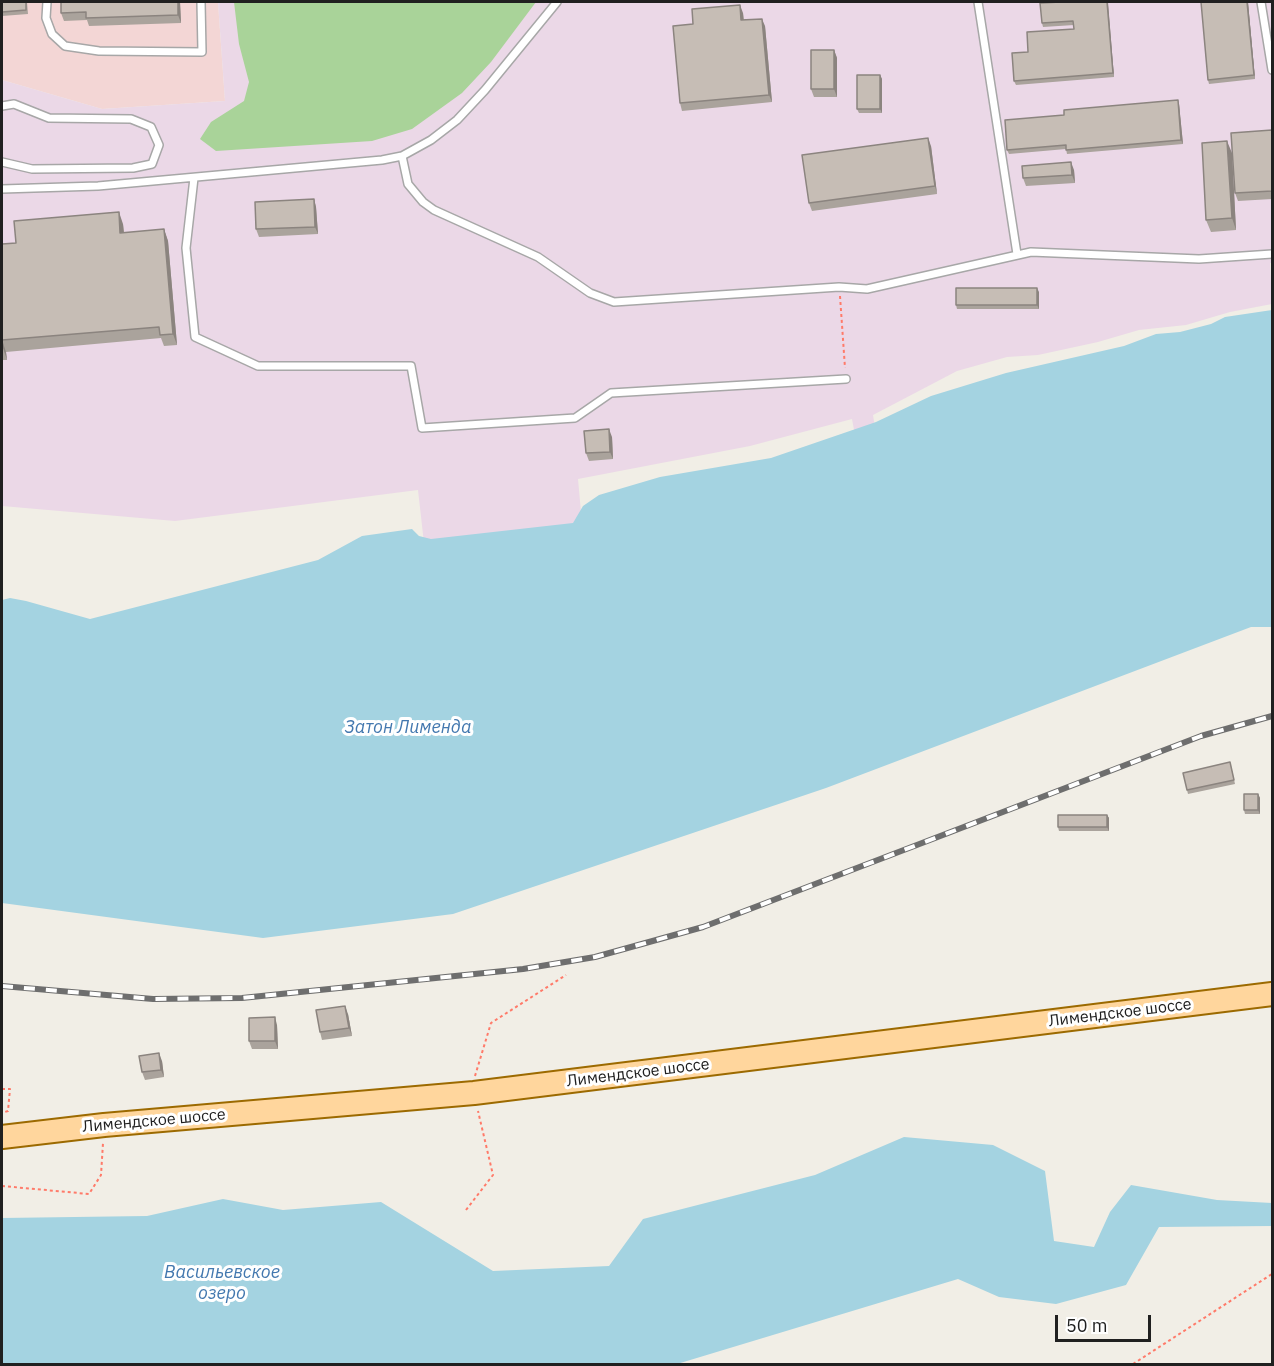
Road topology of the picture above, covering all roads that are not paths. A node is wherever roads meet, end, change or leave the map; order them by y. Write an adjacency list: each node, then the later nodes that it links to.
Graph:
1 (46, 2): 2 (lane)
2 (201, 2)
3 (557, 2): 8 (lane)
4 (978, 2): 12 (lane)
5 (1261, 2): 6 (lane)
6 (1272, 70)
7 (2, 106): 9 (lane)
8 (402, 156): 10 (lane); 12 (lane)
9 (2, 162)
10 (194, 178): 11 (lane); 14 (lane)
11 (2, 189)
12 (1017, 254): 13 (lane)
13 (1272, 254)
14 (846, 379)
15 (1272, 993): 16 (main road, Лимендское шоссе)
16 (2, 1137)

